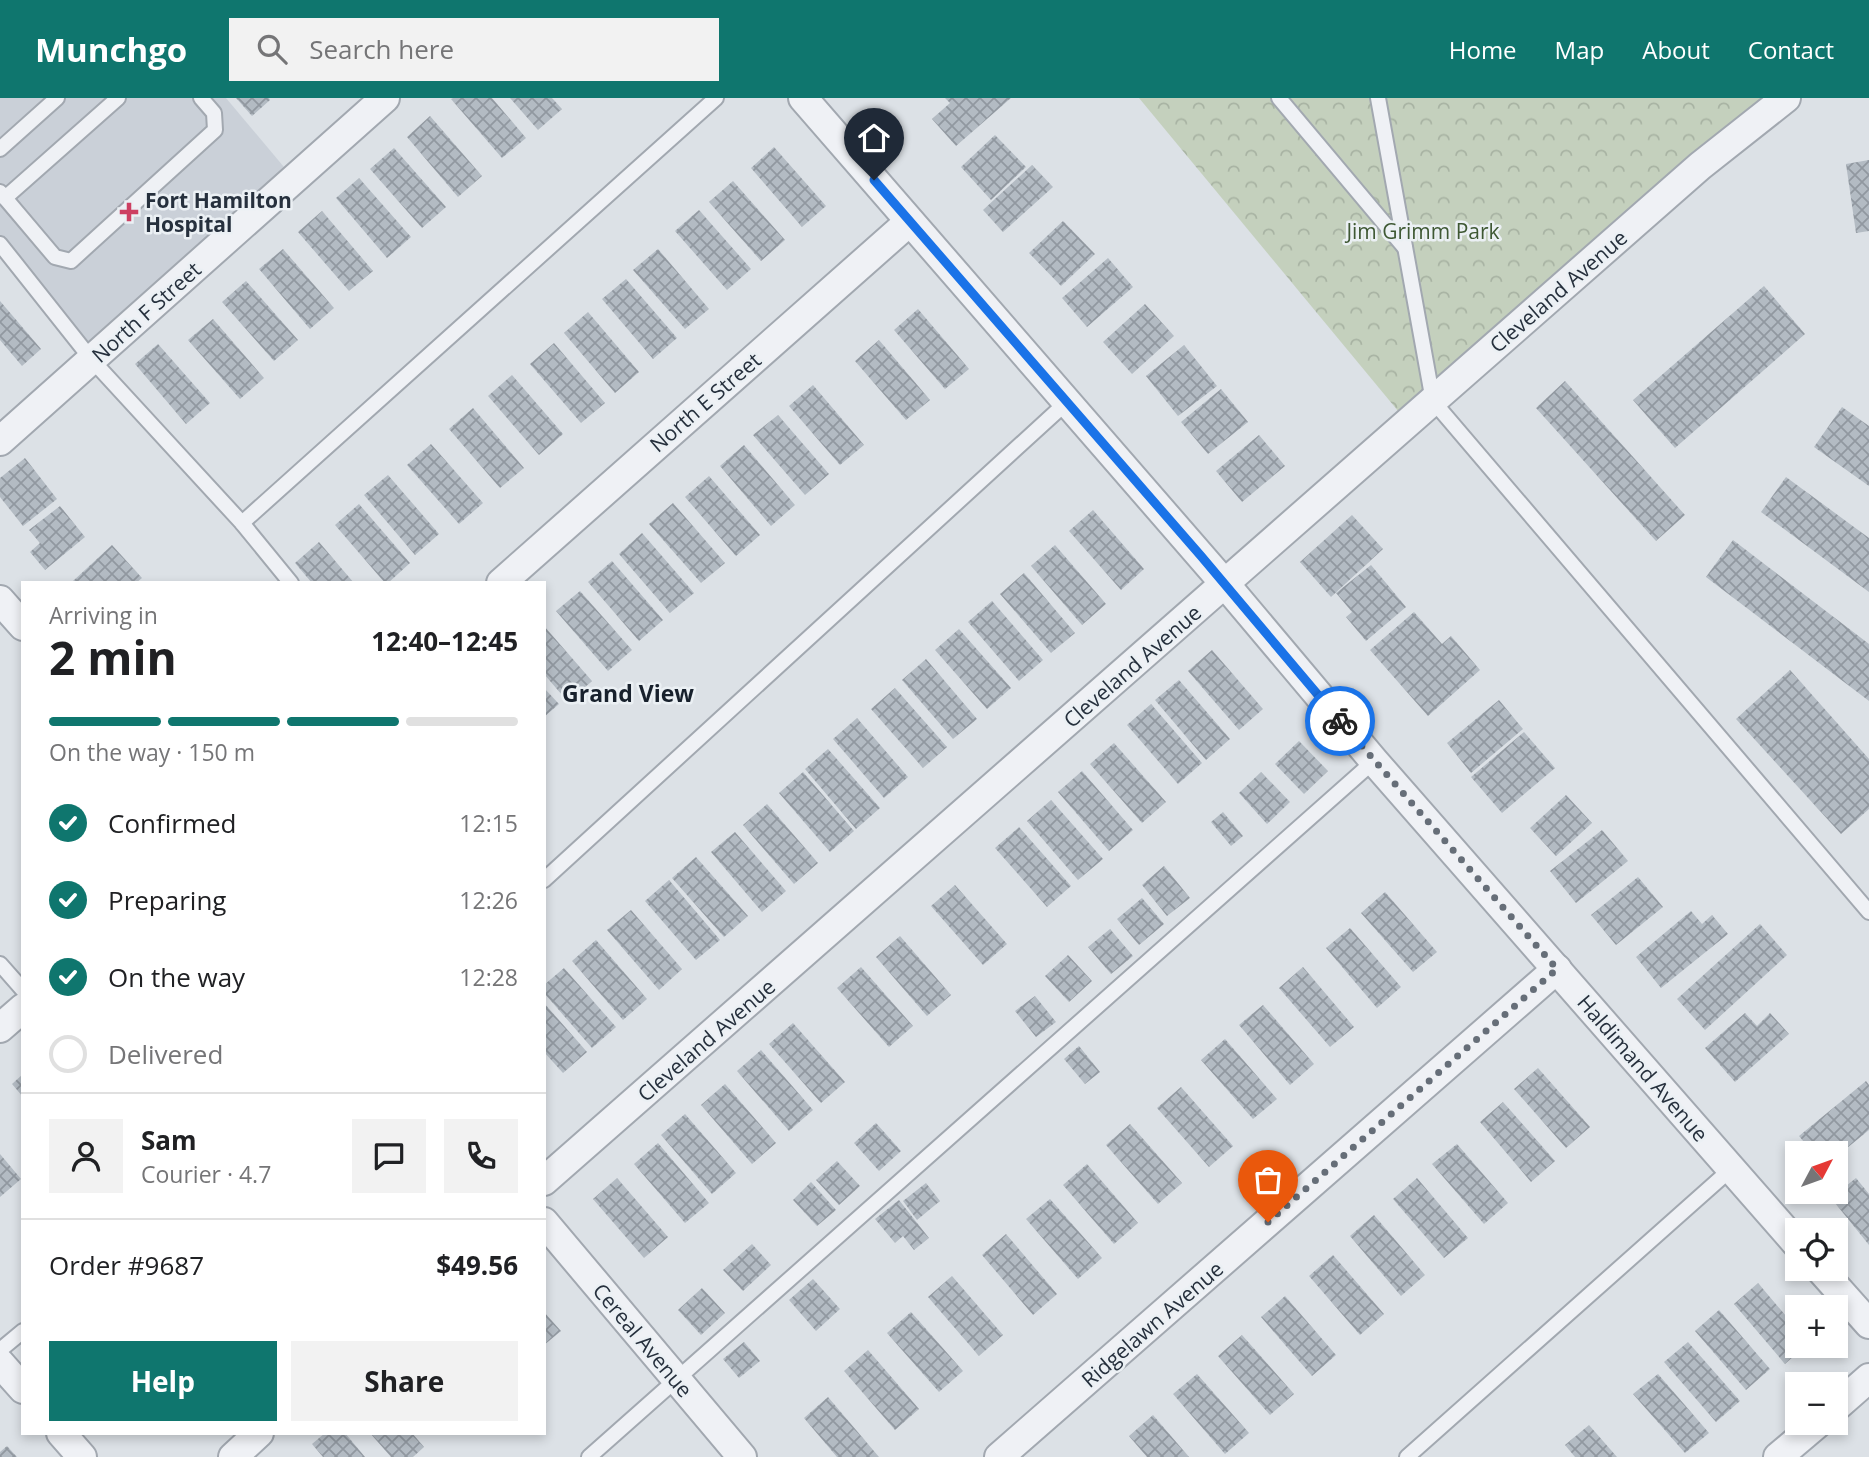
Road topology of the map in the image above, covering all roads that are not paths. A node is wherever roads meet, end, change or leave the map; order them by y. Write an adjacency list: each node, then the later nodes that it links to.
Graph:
1 (57, 98): 10 (lane)
2 (118, 98): 11 (lane)
3 (201, 98): 11 (lane)
4 (385, 98): 15 (street, North F Street)
5 (716, 98): 19 (lane)
6 (803, 98): 12 (street, Haldimand Avenue)
7 (1279, 98): 14 (lane)
8 (1378, 98): 14 (lane)
9 (1786, 98): 16 (street, Cleveland Avenue)
10 (0, 149)
11 (3, 195)
12 (909, 222): 17 (street, Haldimand Avenue); 21 (street, North E Street)
13 (0, 244): 15 (lane)
14 (1405, 249): 16 (lane)
15 (92, 360): 18 (street, North F Street); 19 (lane)
16 (1433, 401): 22 (street, Cleveland Avenue); 27 (lane)
17 (1067, 402): 22 (street, Haldimand Avenue); 26 (lane)
18 (0, 442)
19 (242, 523): 20 (lane)
20 (289, 581)
21 (503, 581)
22 (1225, 584): 25 (street, Haldimand Avenue); 34 (street, Cleveland Avenue)
23 (0, 600): 24 (street)
24 (21, 624)
25 (1374, 761): 29 (street, Haldimand Avenue); 43 (lane)
26 (546, 878)
27 (1869, 912)
28 (0, 964): 30 (lane)
29 (1557, 969): 33 (street, Haldimand Avenue); 53 (street, Ridgelawn Avenue)
30 (21, 988)
31 (21, 1010): 32 (street)
32 (0, 1028)
33 (1731, 1169): 36 (street, Haldimand Avenue); 54 (lane)
34 (546, 1179)
35 (546, 1224): 43 (street, Cereal Avenue)
36 (1785, 1230)
37 (1831, 1281): 38 (street)
38 (1869, 1324)
39 (21, 1333): 40 (lane)
40 (0, 1350)
41 (0, 1363): 44 (street)
42 (1869, 1378): 45 (street)
43 (676, 1380): 51 (lane); 52 (street, Cereal Avenue)
44 (21, 1387)
45 (1848, 1396)
46 (63, 1435): 49 (street)
47 (258, 1435): 50 (street)
48 (1804, 1435): 55 (street)
49 (82, 1457)
50 (233, 1457)
51 (589, 1457)
52 (741, 1457)
53 (999, 1457)
54 (1407, 1457)
55 (1779, 1457)

